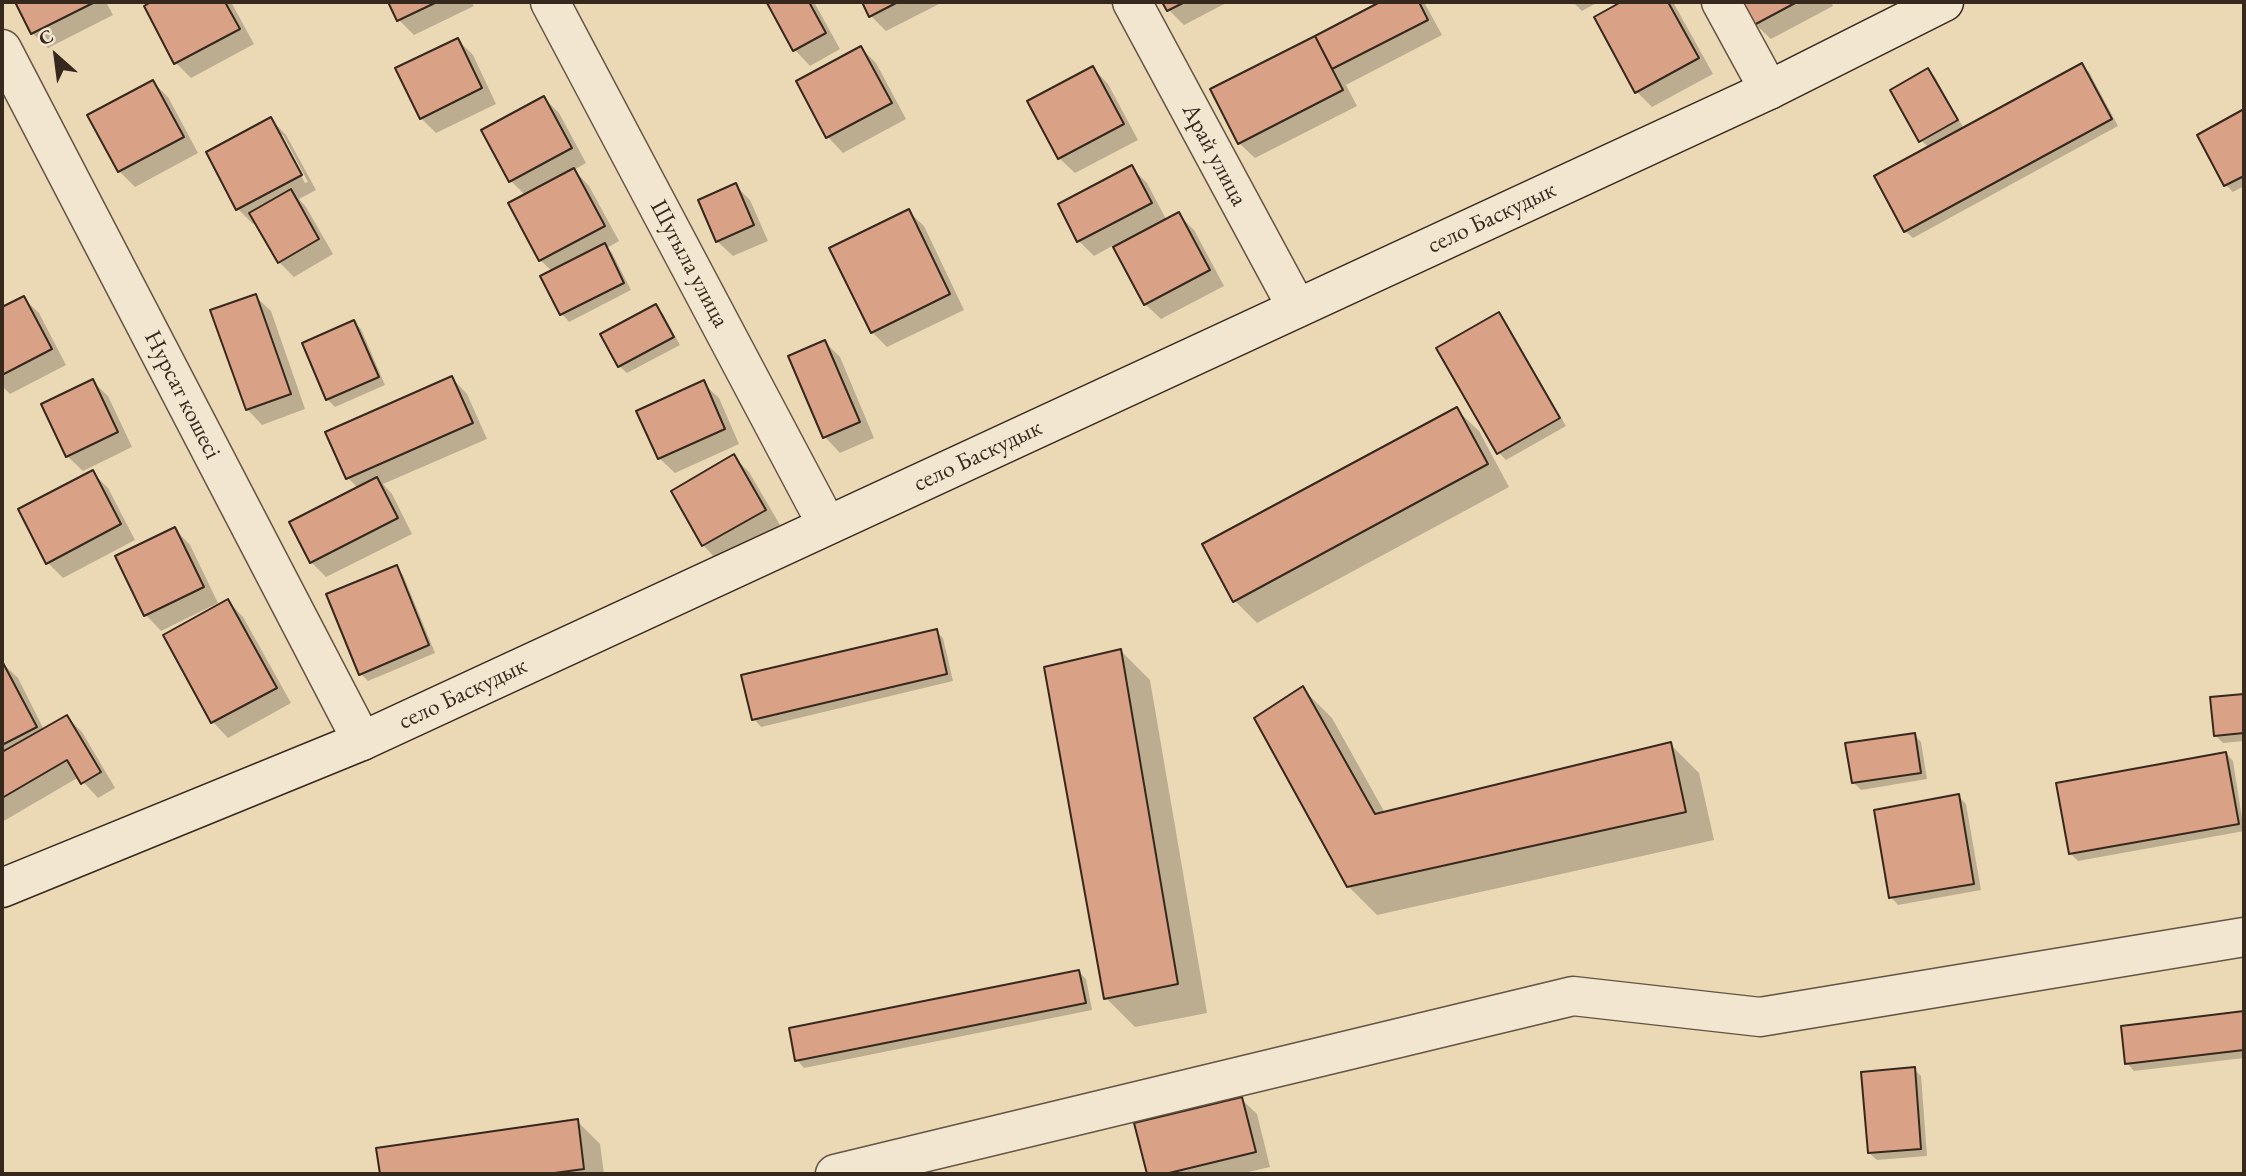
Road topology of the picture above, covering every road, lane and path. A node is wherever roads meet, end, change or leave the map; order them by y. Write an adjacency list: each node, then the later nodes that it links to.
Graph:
1 (550, 2): 8 (street, Шугыла улица)
2 (1132, 2): 7 (street, Арай улица)
3 (1721, 2): 6 (street)
4 (1944, 2): 6 (street, село Баскудык)
5 (2, 49): 9 (street, Нурсат кошесi)
6 (1769, 90): 7 (street, село Баскудык)
7 (1297, 308): 8 (street, село Баскудык)
8 (827, 526): 9 (street, село Баскудык)
9 (362, 741): 10 (street, село Баскудык)
10 (2, 888)
11 (2244, 937): 12 (street)
12 (835, 1174)

